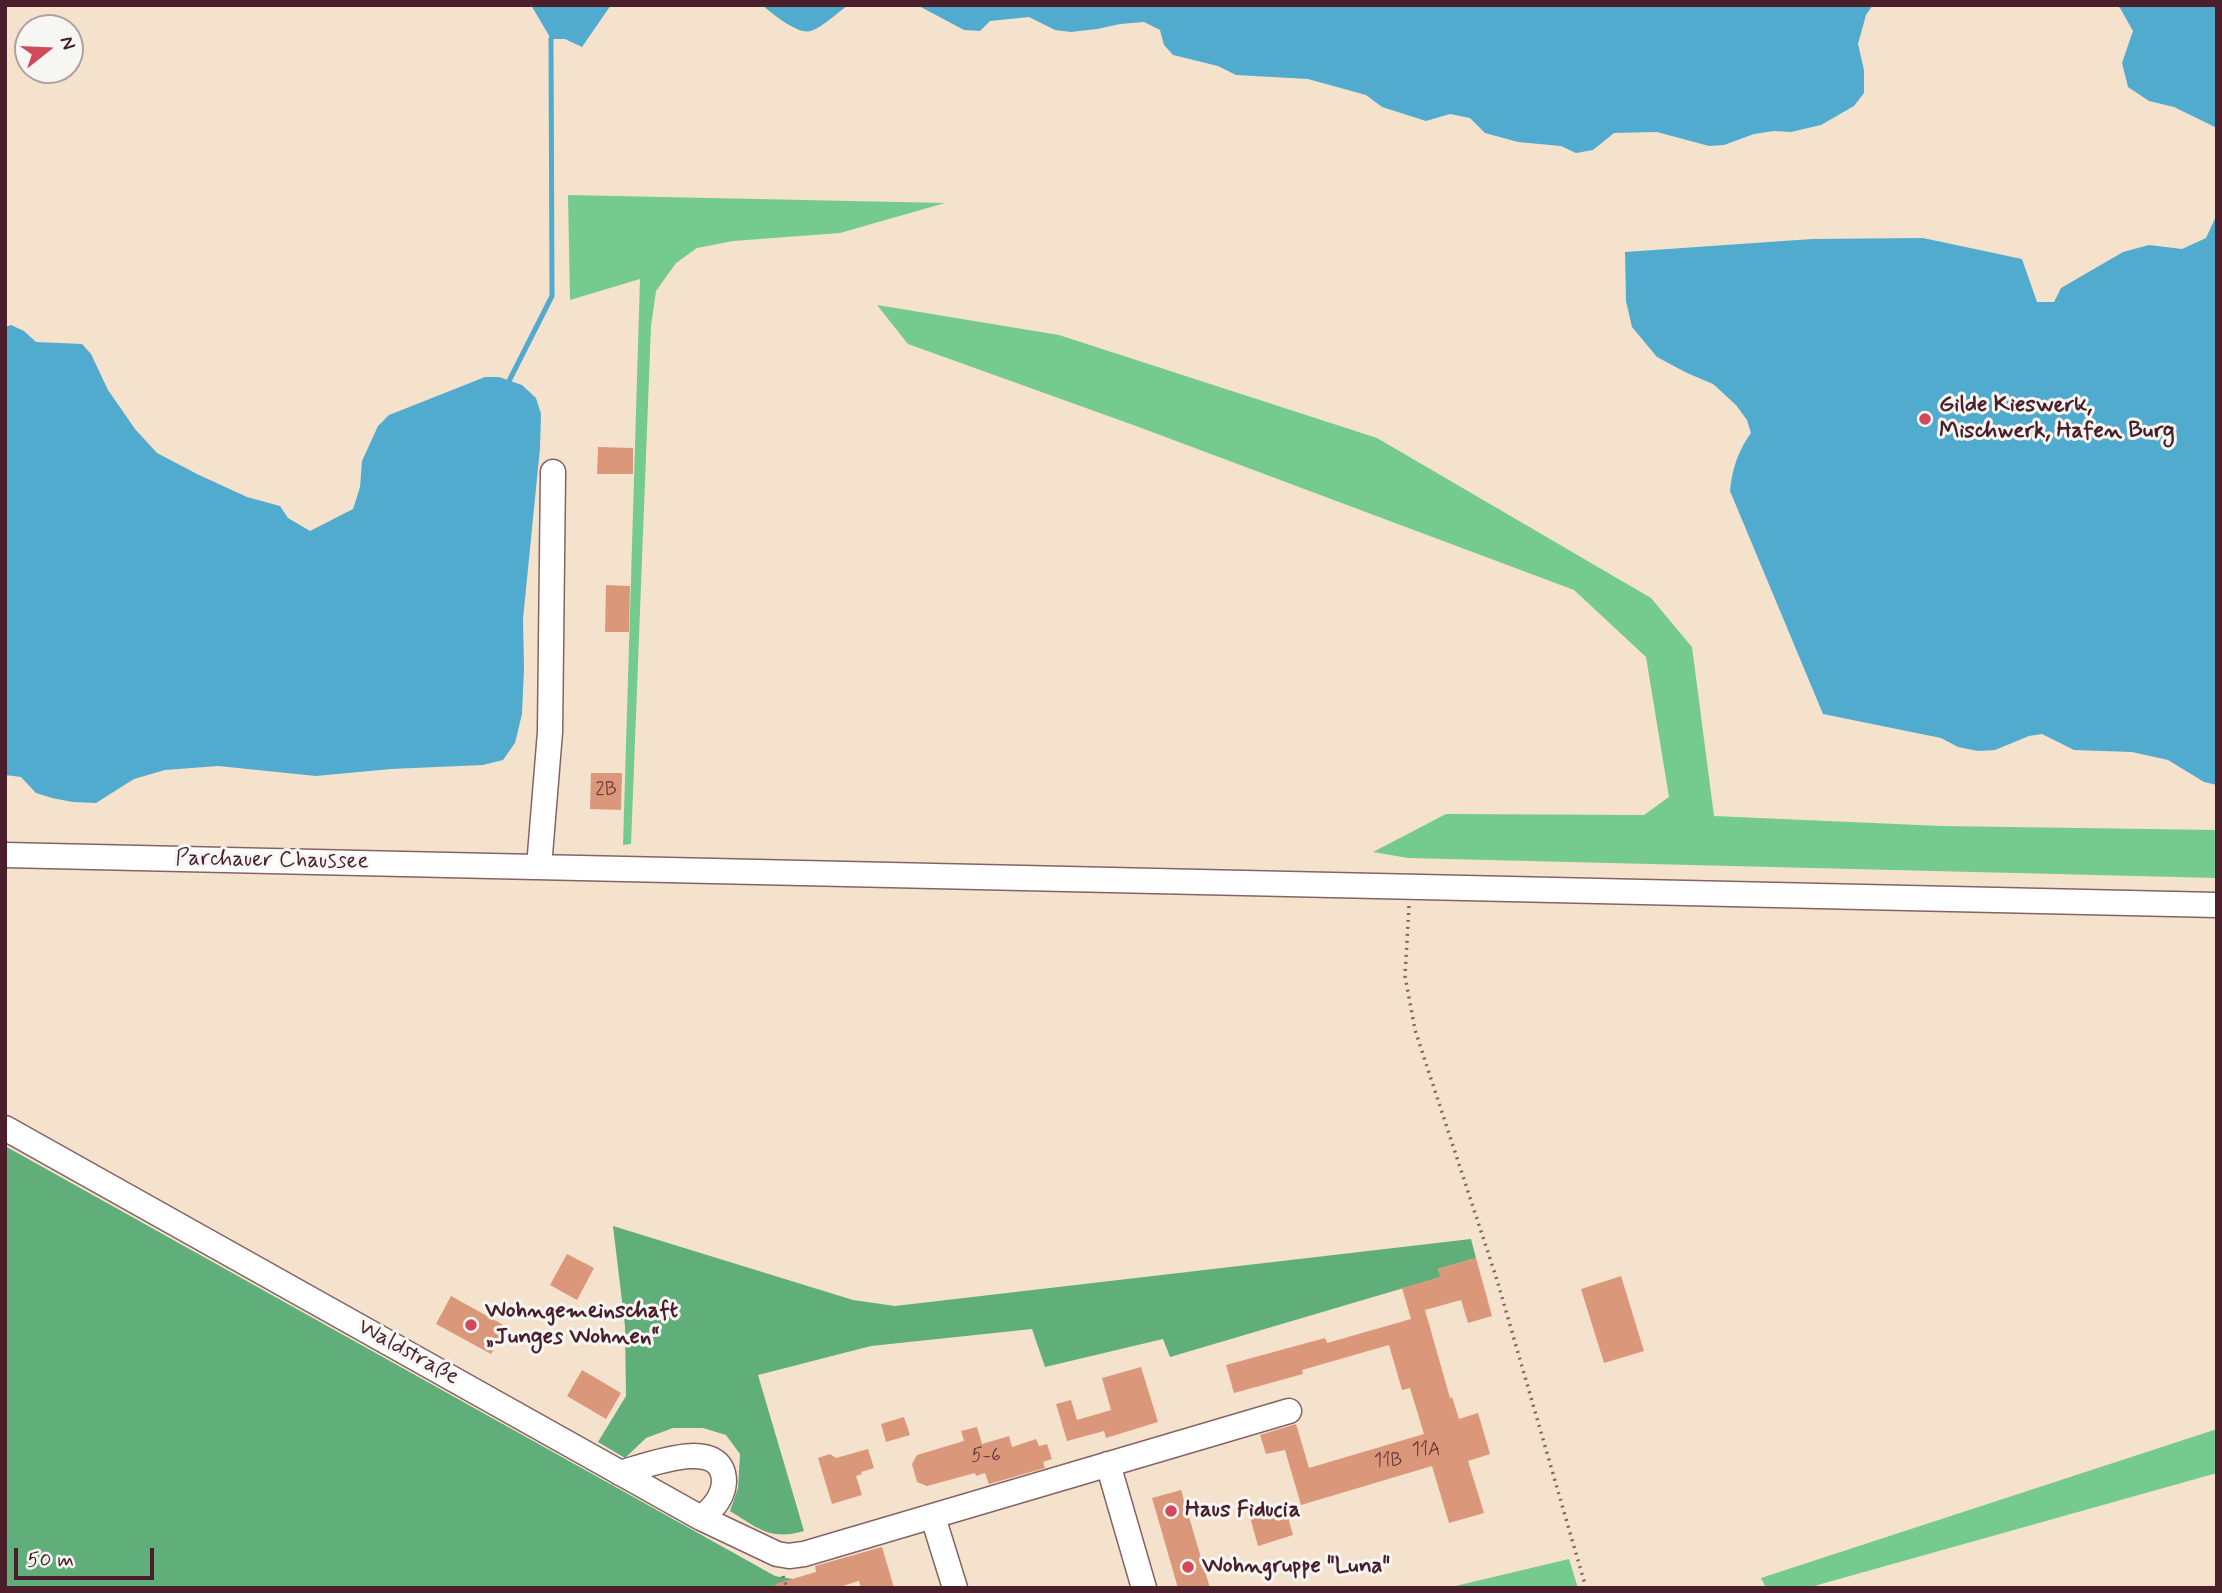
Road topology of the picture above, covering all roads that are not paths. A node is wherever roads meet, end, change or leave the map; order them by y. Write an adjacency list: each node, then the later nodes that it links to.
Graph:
1 (553, 472): 3 (street)
2 (5, 855): 3 (street, Parchauer Chaussee)
3 (539, 867): 4 (street, Parchauer Chaussee)
4 (2217, 905)
5 (5, 1128): 8 (street, Waldstraße)
6 (1289, 1411): 7 (street, Waldstraße)
7 (1108, 1464): 9 (street, Waldstraße); 12 (street)
8 (620, 1473): 10 (street, Waldstraße); 10 (street)
9 (933, 1517): 10 (street, Waldstraße); 11 (street)
10 (701, 1518)
11 (955, 1588)
12 (1144, 1588)

